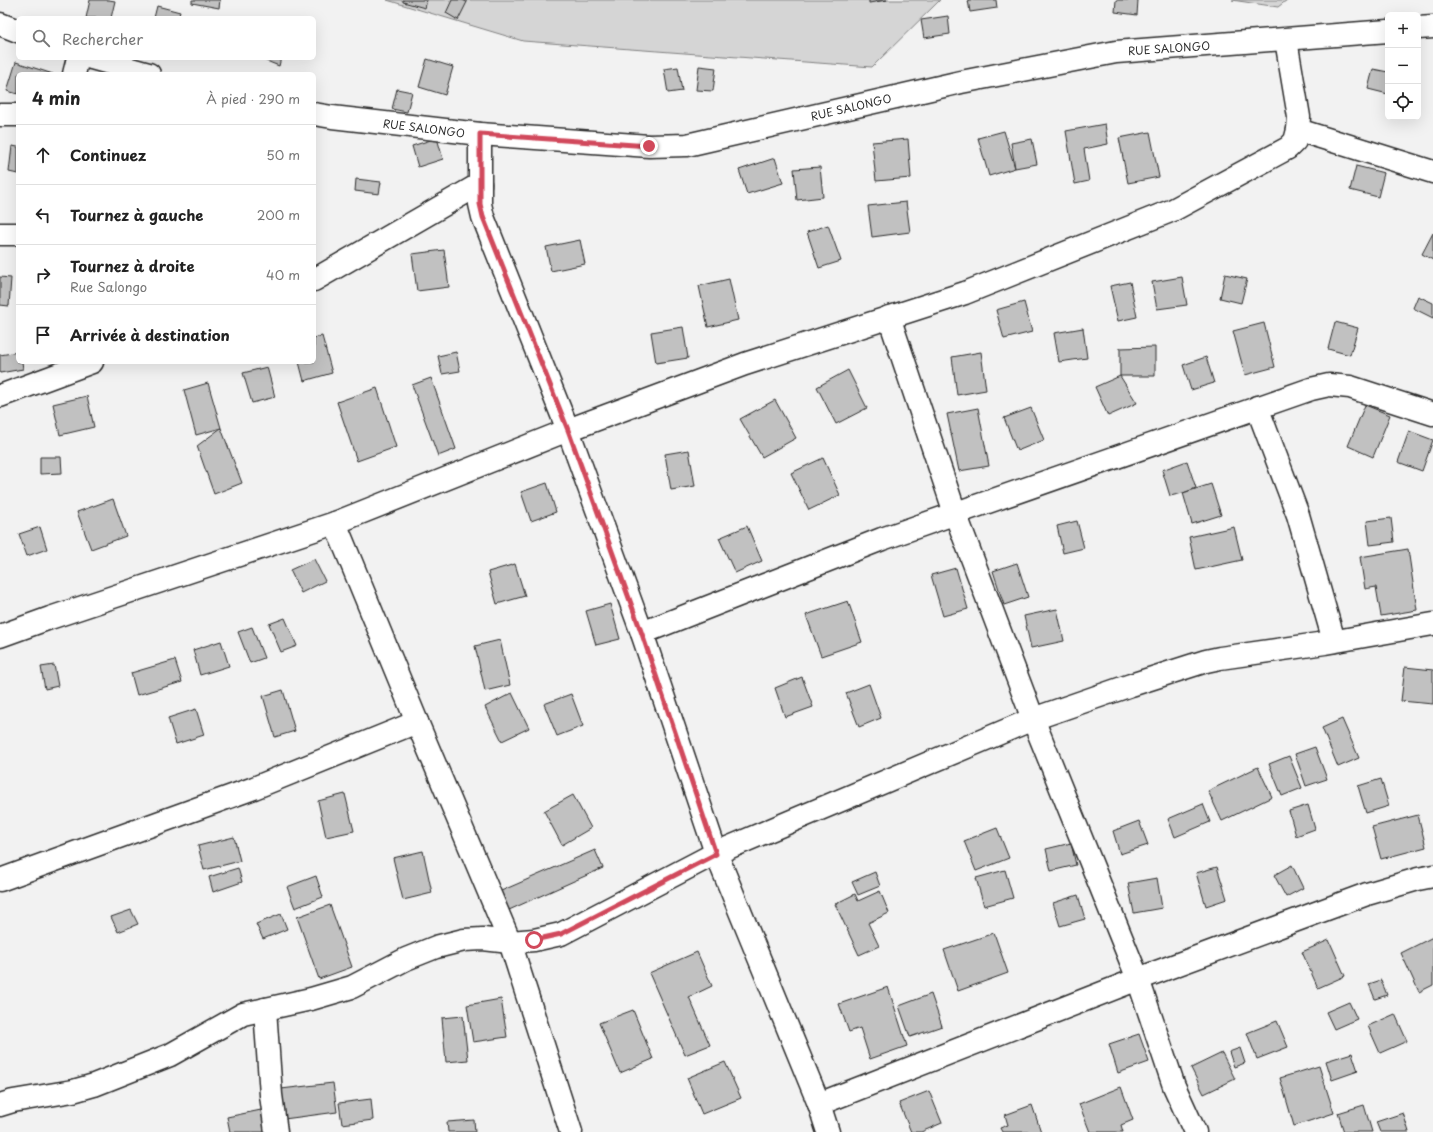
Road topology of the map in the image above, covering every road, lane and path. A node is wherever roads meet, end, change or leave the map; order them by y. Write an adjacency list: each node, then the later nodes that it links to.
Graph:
1 (0, 24): 4 (street)
2 (1433, 27): 3 (street)
3 (1421, 28)
4 (16, 30)
5 (1385, 31): 6 (street, RUE SALONGO)
6 (1286, 40): 14 (street); 15 (street, RUE SALONGO)
7 (78, 60): 9 (street)
8 (98, 60): 10 (street)
9 (74, 72)
10 (142, 72)
11 (316, 114): 15 (street, RUE SALONGO)
12 (0, 115): 13 (street)
13 (16, 115)
14 (1298, 130): 16 (street); 23 (street)
15 (480, 134): 17 (street)
16 (1433, 172)
17 (480, 184): 21 (street); 28 (street)
18 (0, 234): 19 (street)
19 (16, 234)
20 (316, 262): 21 (street)
21 (340, 265): 22 (street)
22 (316, 279)
23 (889, 317): 28 (street); 29 (street)
24 (87, 364): 25 (street)
25 (0, 396)
26 (1257, 407): 27 (street); 29 (street); 34 (street)
27 (1433, 414)
28 (568, 430): 30 (street); 32 (street)
29 (955, 513): 32 (street); 35 (street)
30 (335, 523): 33 (street); 36 (street)
31 (1433, 624): 34 (street)
32 (642, 634): 37 (street)
33 (0, 636)
34 (1334, 641): 35 (street)
35 (1033, 719): 37 (street); 41 (street)
36 (417, 722): 39 (street); 40 (street)
37 (716, 854): 40 (street); 43 (street)
38 (1433, 876): 41 (street)
39 (0, 880)
40 (510, 942): 42 (street); 46 (street)
41 (1138, 978): 43 (street); 48 (street)
42 (265, 1009): 44 (street); 45 (street)
43 (820, 1104): 47 (street)
44 (0, 1105)
45 (276, 1132)
46 (571, 1132)
47 (828, 1132)
48 (1195, 1132)

